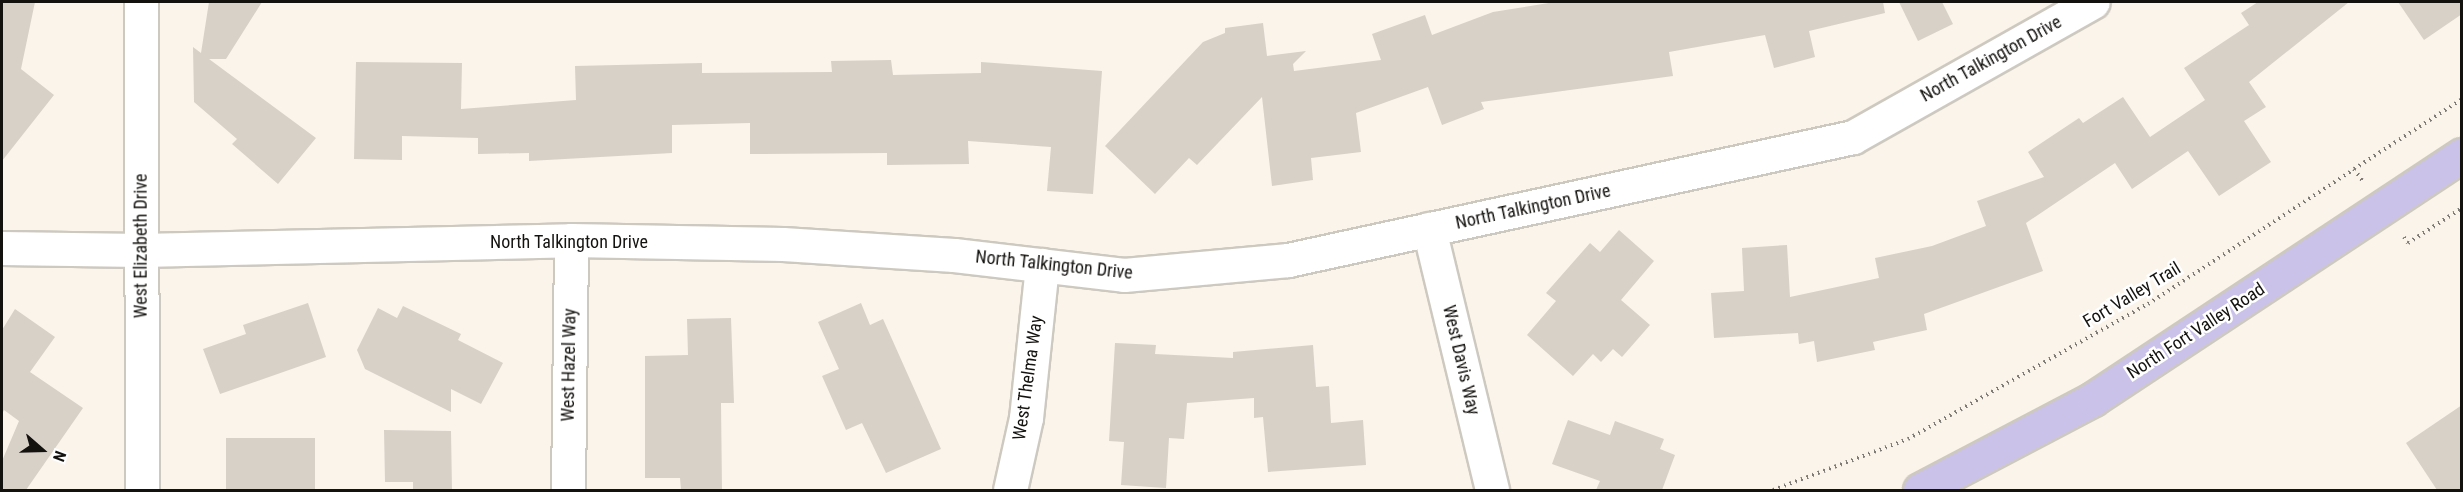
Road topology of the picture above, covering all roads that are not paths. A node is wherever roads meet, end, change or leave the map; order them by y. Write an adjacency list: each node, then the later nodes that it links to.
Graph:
1 (141, 2): 7 (street, West Elizabeth Drive)
2 (2093, 2): 4 (street, North Talkington Drive)
3 (2462, 155): 13 (main road, North Fort Valley Road)
4 (1430, 229): 8 (street, North Talkington Drive); 12 (street, West Davis Way)
5 (571, 240): 7 (street, North Talkington Drive); 8 (street, North Talkington Drive); 10 (street, West Hazel Way)
6 (2, 248): 7 (street, North Talkington Drive)
7 (141, 250): 9 (street, West Elizabeth Drive)
8 (1042, 265): 11 (street, West Thelma Way)
9 (142, 490)
10 (567, 490)
11 (1010, 490)
12 (1492, 490)
13 (1920, 490)

